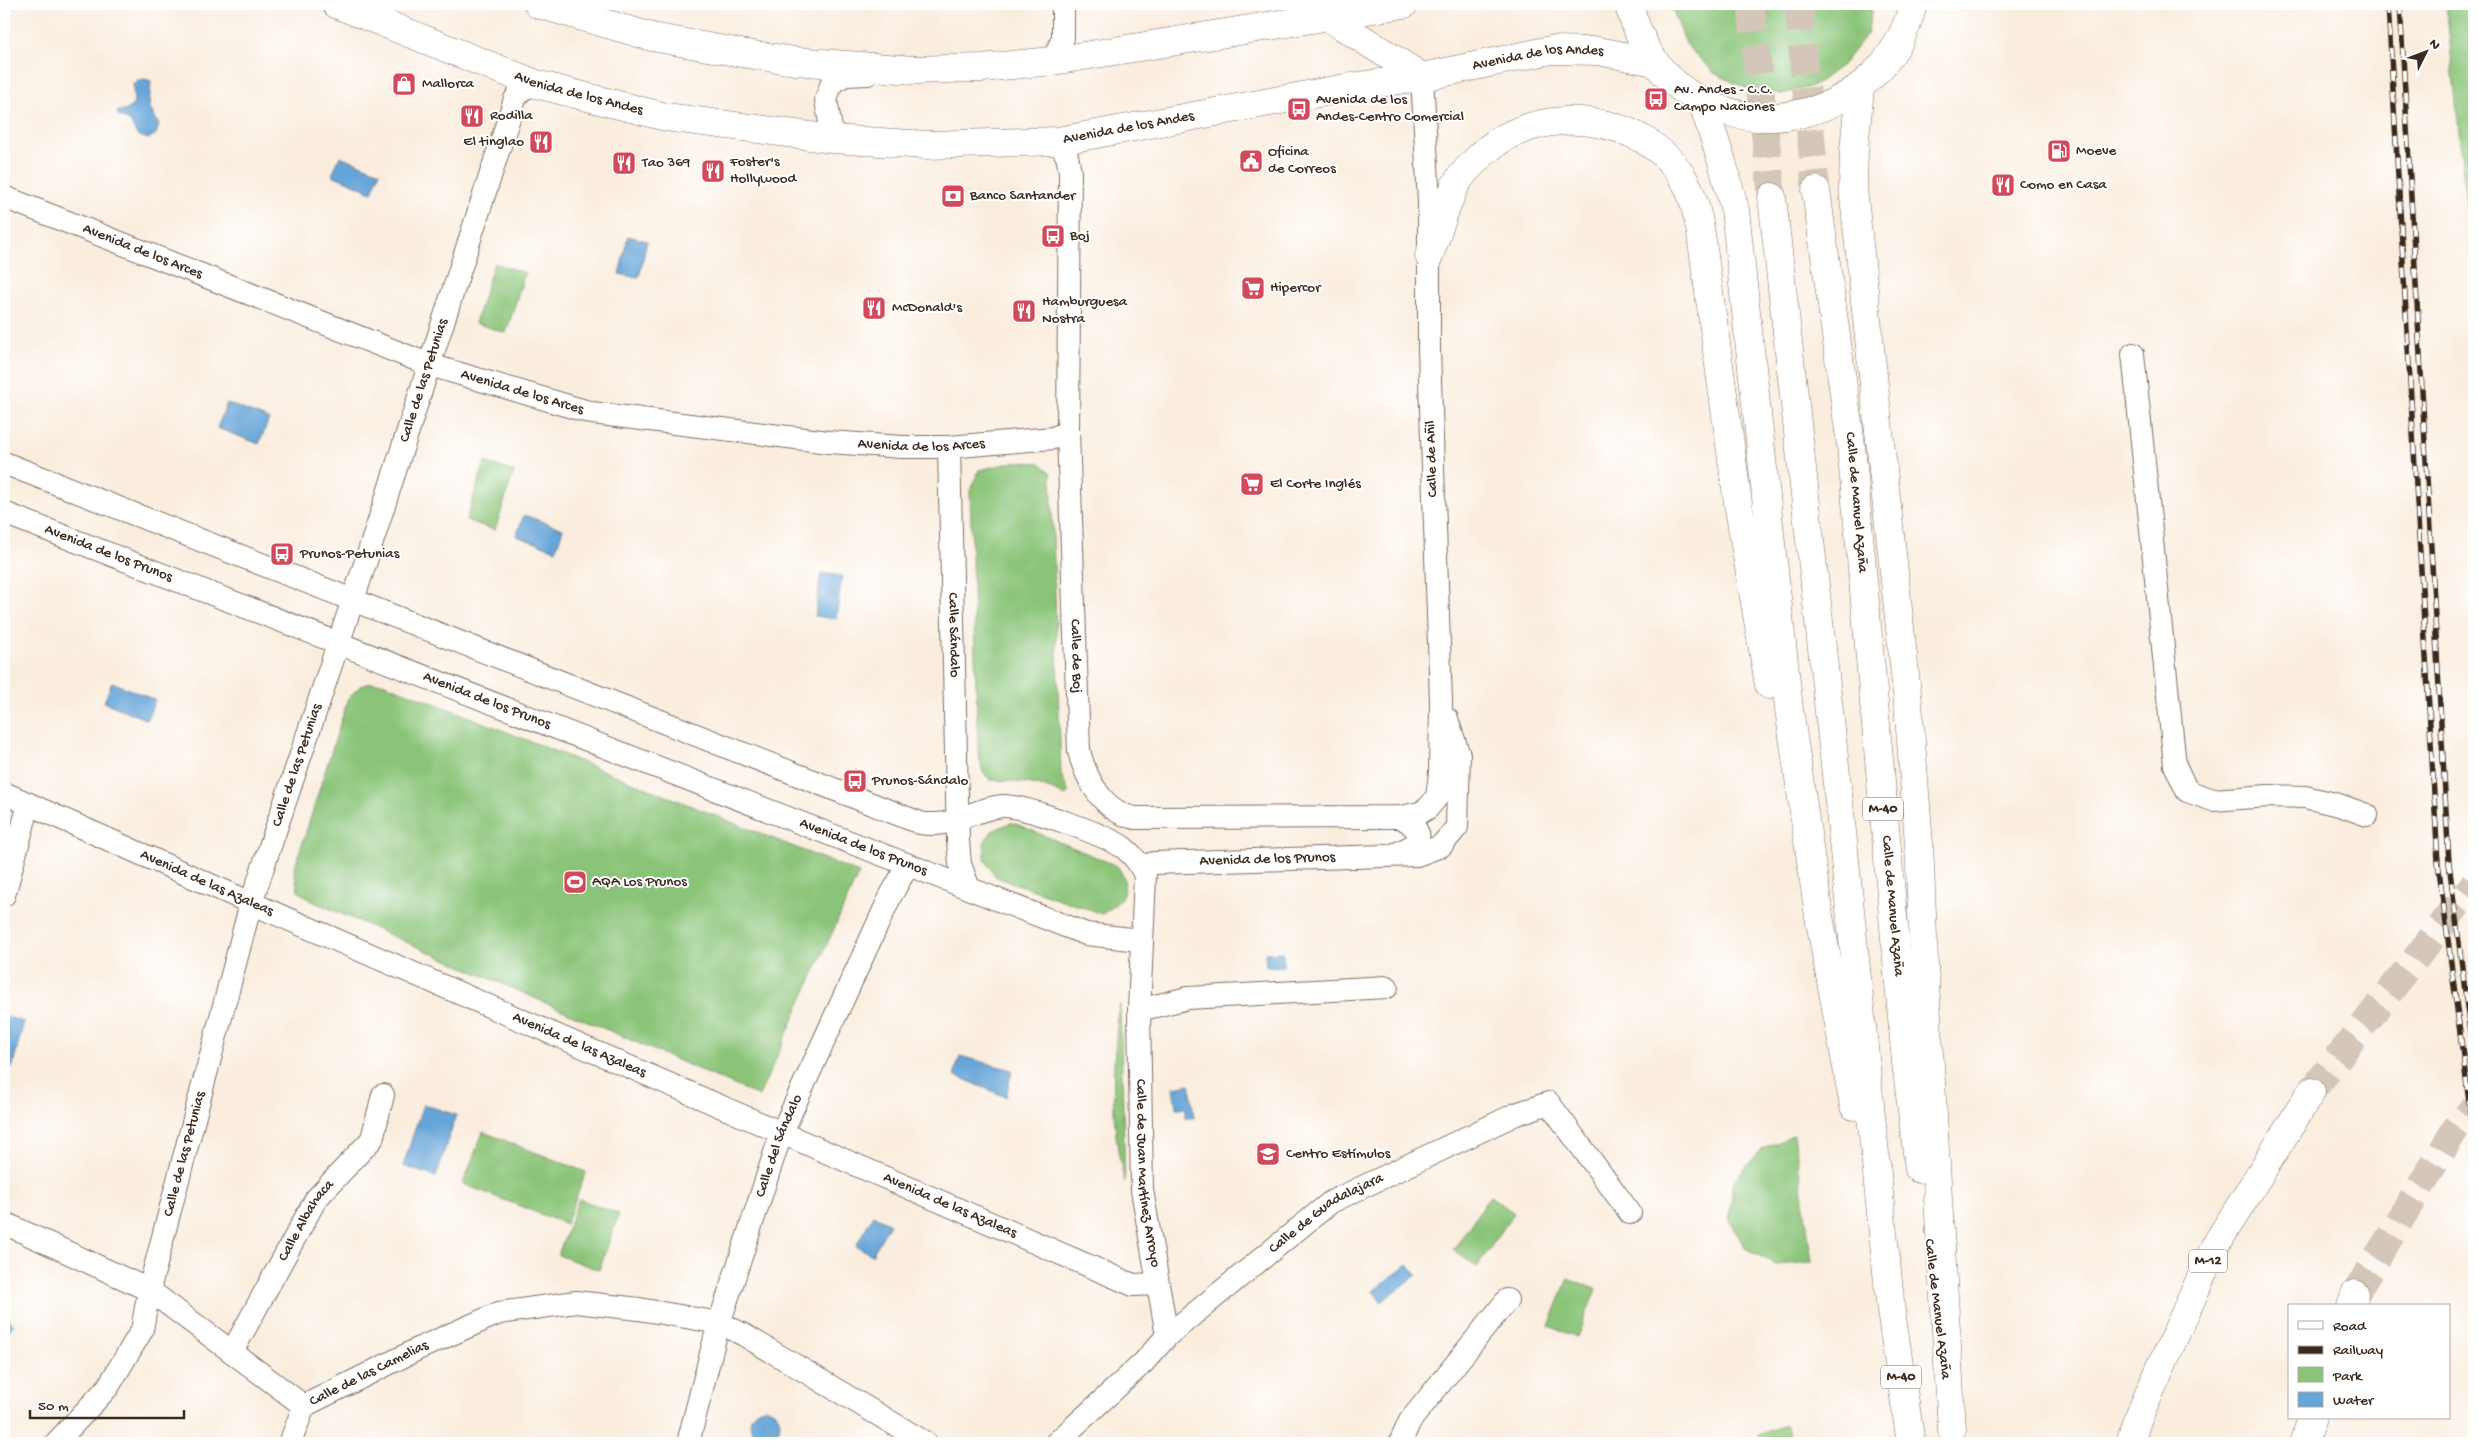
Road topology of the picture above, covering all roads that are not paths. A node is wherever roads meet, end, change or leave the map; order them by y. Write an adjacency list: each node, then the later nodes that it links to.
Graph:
1 (336, 4): 12 (main road, Avenida de los Andes)
2 (1063, 4): 8 (street)
3 (1404, 4): 7 (main road)
4 (1628, 4): 9 (main road)
5 (1914, 4): 13 (main road)
6 (551, 6): 10 (main road)
7 (1328, 17): 8 (main road); 11 (main road)
8 (1053, 61): 10 (main road)
9 (1656, 62): 11 (main road, Avenida de los Andes); 14 (main road)
10 (913, 70): 15 (street)
11 (1422, 76): 16 (main road, Avenida de los Andes); 20 (street, Calle de Añil)
12 (536, 84): 15 (main road, Avenida de los Andes); 22 (street, Calle de las Petunias)
13 (1860, 88): 14 (main road); 59 (main road)
14 (1702, 101): 41 (main road)
15 (833, 140): 16 (main road, Avenida de los Andes)
16 (1058, 141): 23 (street, Calle de Boj)
17 (1816, 190): 59 (main road, Calle de Manuel Azaña / M-40)
18 (4, 197): 22 (street, Avenida de los Arces)
19 (1772, 197): 53 (main road, M-40)
20 (1429, 256): 29 (street, Calle de Añil); 41 (main road)
21 (2133, 354): 32 (street)
22 (430, 365): 24 (street, Avenida de los Arces); 27 (street, Calle de las Petunias)
23 (1068, 432): 24 (street, Avenida de los Arces); 33 (street, Calle de Boj)
24 (949, 447): 34 (street, Calle Sándalo)
25 (4, 463): 27 (street)
26 (4, 513): 28 (street, Avenida de los Prunos)
27 (354, 600): 28 (street, Calle de las Petunias); 34 (street)
28 (339, 642): 36 (street, Avenida de los Prunos); 40 (street, Calle de las Petunias)
29 (1441, 702): 33 (street, Calle de Añil); 35 (street, Avenida de los Prunos)
30 (4, 793): 31 (street, Avenida de las Azaleas)
31 (29, 804): 39 (street); 40 (street, Avenida de las Azaleas)
32 (2367, 815)
33 (1401, 817): 35 (street)
34 (958, 821): 37 (street); 38 (street)
35 (1391, 855): 37 (street, Avenida de los Prunos)
36 (912, 867): 38 (street, Avenida de los Prunos); 47 (street, Calle del Sándalo)
37 (1142, 867): 42 (street, Calle de Juan Martínez Arroyo)
38 (969, 888): 42 (street, Avenida de los Prunos)
39 (4, 896)
40 (251, 903): 47 (street, Avenida de las Azaleas); 51 (street, Calle de las Petunias)
41 (1819, 916): 53 (main road)
42 (1140, 940): 44 (street, Calle de Juan Martínez Arroyo)
43 (1387, 987): 44 (street)
44 (1139, 1010): 50 (street, Calle de Juan Martínez Arroyo)
45 (2311, 1092): 67 (main road, M-12)
46 (383, 1095): 56 (street, Calle Albahaca)
47 (781, 1134): 50 (street, Avenida de las Azaleas); 54 (street, Calle del Sándalo)
48 (1630, 1212): 55 (street, Calle de Guadalajara)
49 (4, 1223): 51 (street, Calle de las Camelias)
50 (1156, 1284): 55 (street, Calle de Juan Martínez Arroyo)
51 (149, 1290): 56 (street, Calle de las Camelias); 60 (street, Calle de las Petunias)
52 (1507, 1300): 65 (street)
53 (1890, 1311): 66 (main road, M-40)
54 (720, 1323): 57 (street, Calle de las Camelias); 62 (street, Calle del Sándalo); 63 (street, Calle de las Camelias)
55 (1167, 1336): 64 (street, Calle de Guadalajara)
56 (232, 1352): 57 (street, Calle de las Camelias)
57 (304, 1406): 61 (street)
58 (2311, 1420): 68 (main road)
59 (1953, 1436)
60 (56, 1443)
61 (290, 1443)
62 (688, 1443)
63 (926, 1443)
64 (1056, 1443)
65 (1400, 1443)
66 (1911, 1443)
67 (2130, 1443)
68 (2303, 1443)

